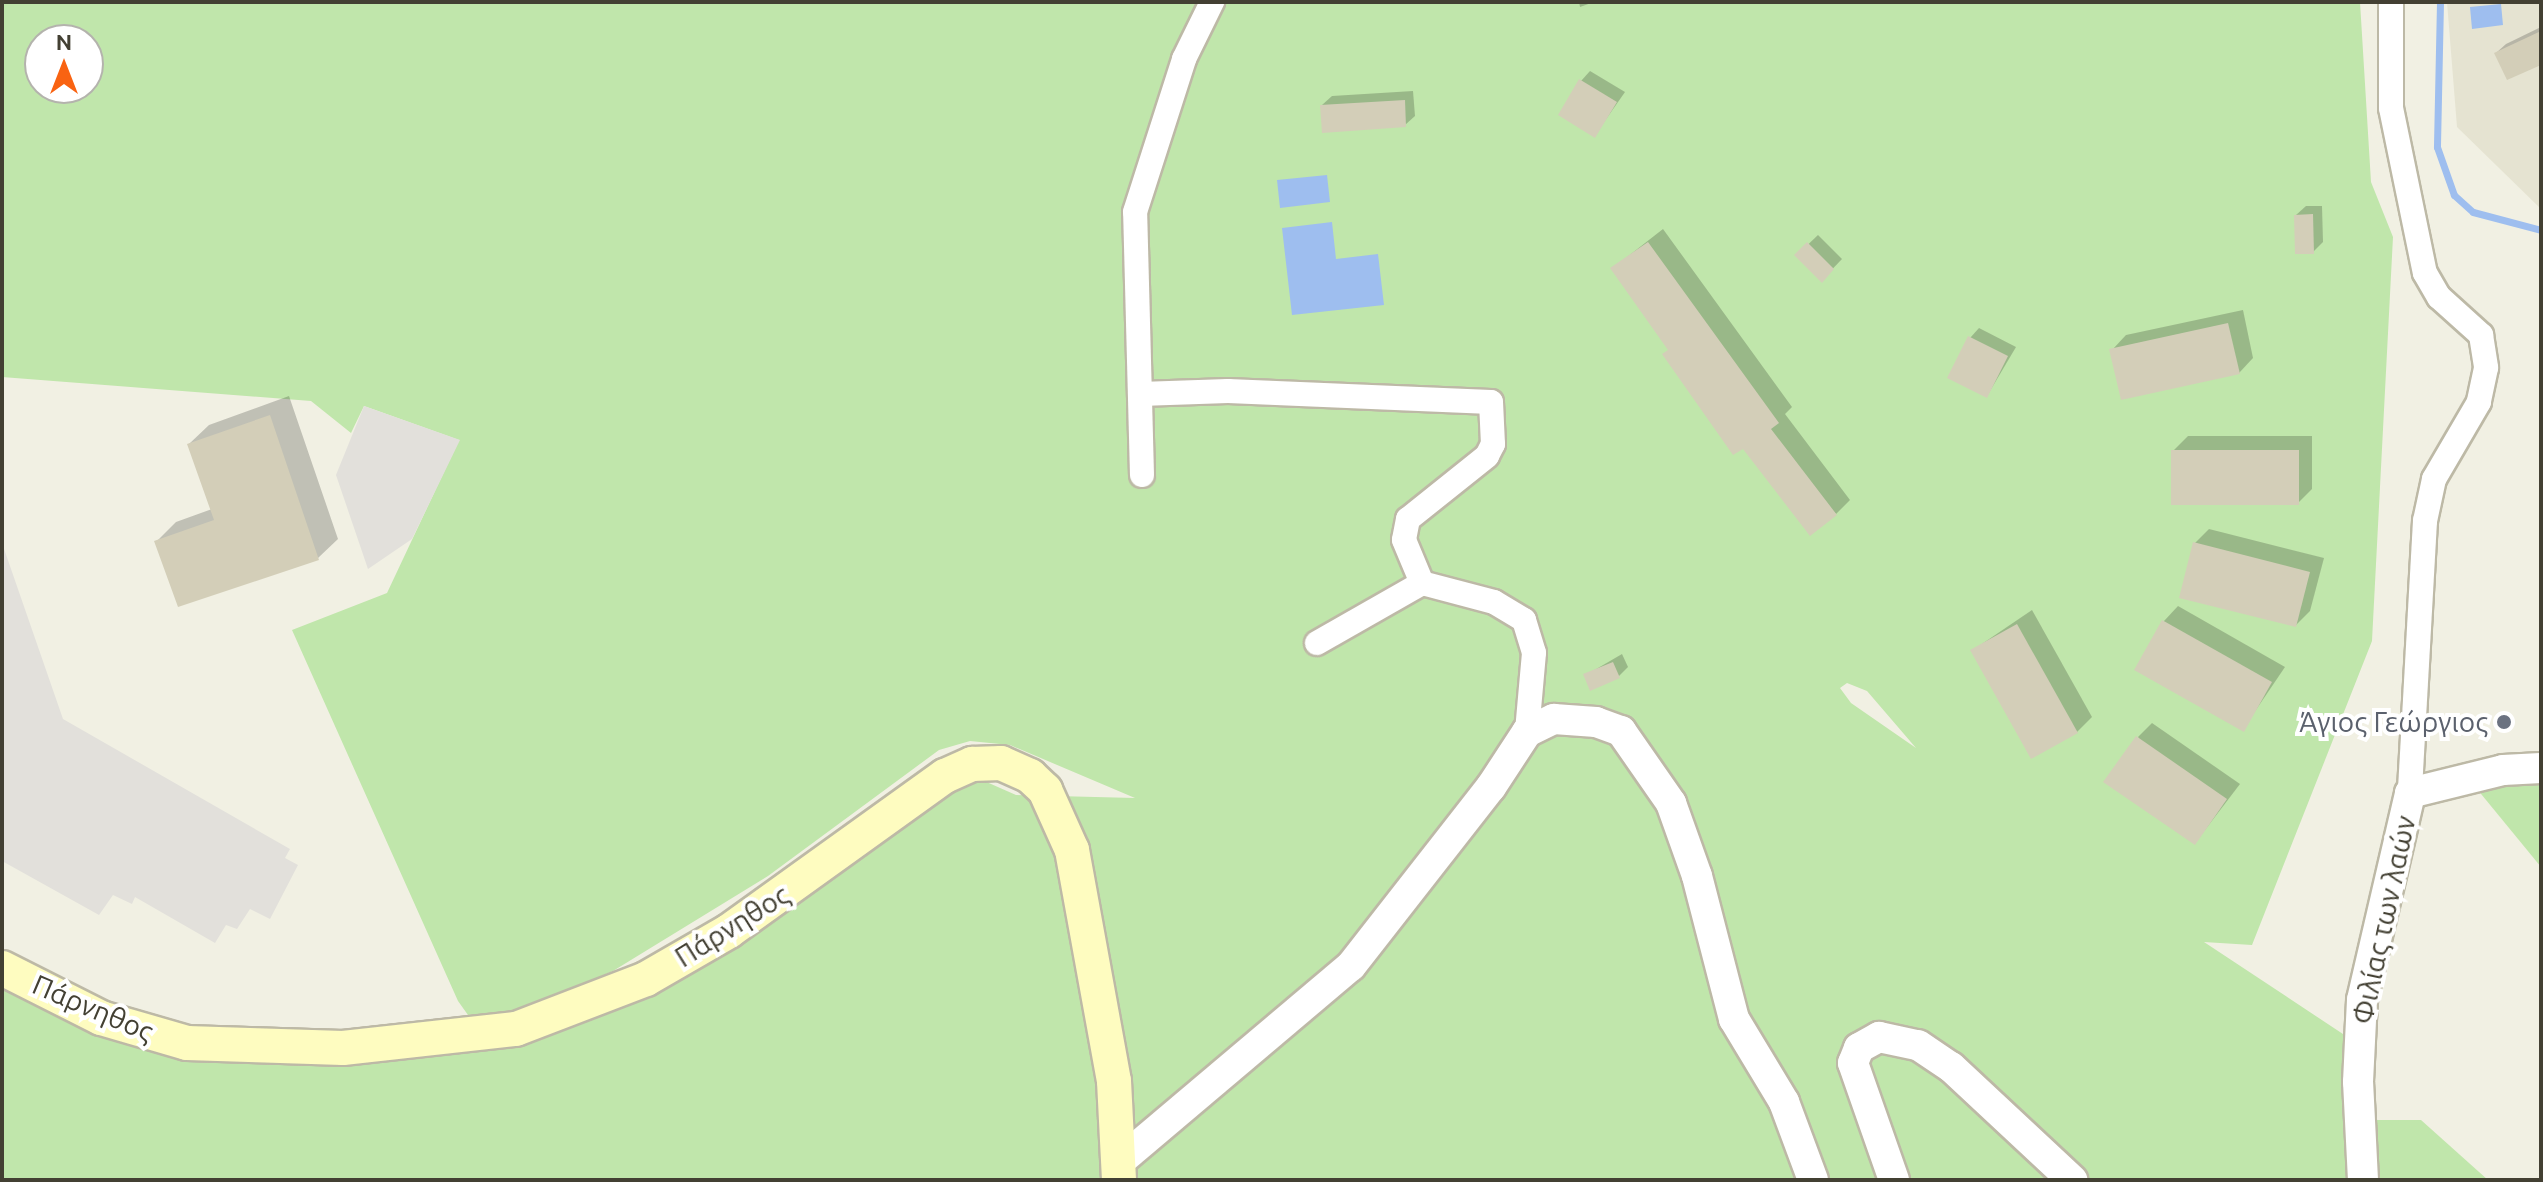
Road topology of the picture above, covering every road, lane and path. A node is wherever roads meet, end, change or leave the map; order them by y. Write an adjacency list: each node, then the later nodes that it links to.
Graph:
1 (1212, 2): 3 (street)
2 (2391, 2): 9 (street)
3 (1140, 394): 4 (street); 5 (street)
4 (1142, 475)
5 (1422, 583): 6 (street); 7 (street)
6 (1317, 643)
7 (1527, 732): 11 (street); 12 (street)
8 (2541, 768): 9 (street, Φιλίας των λαών)
9 (2410, 793): 15 (street, Φιλίας των λαών)
10 (2, 968): 11 (main road, Πάρνηθος)
11 (1120, 1170)
12 (1813, 1180)
13 (1894, 1180): 14 (street)
14 (2072, 1180)
15 (2363, 1180)

